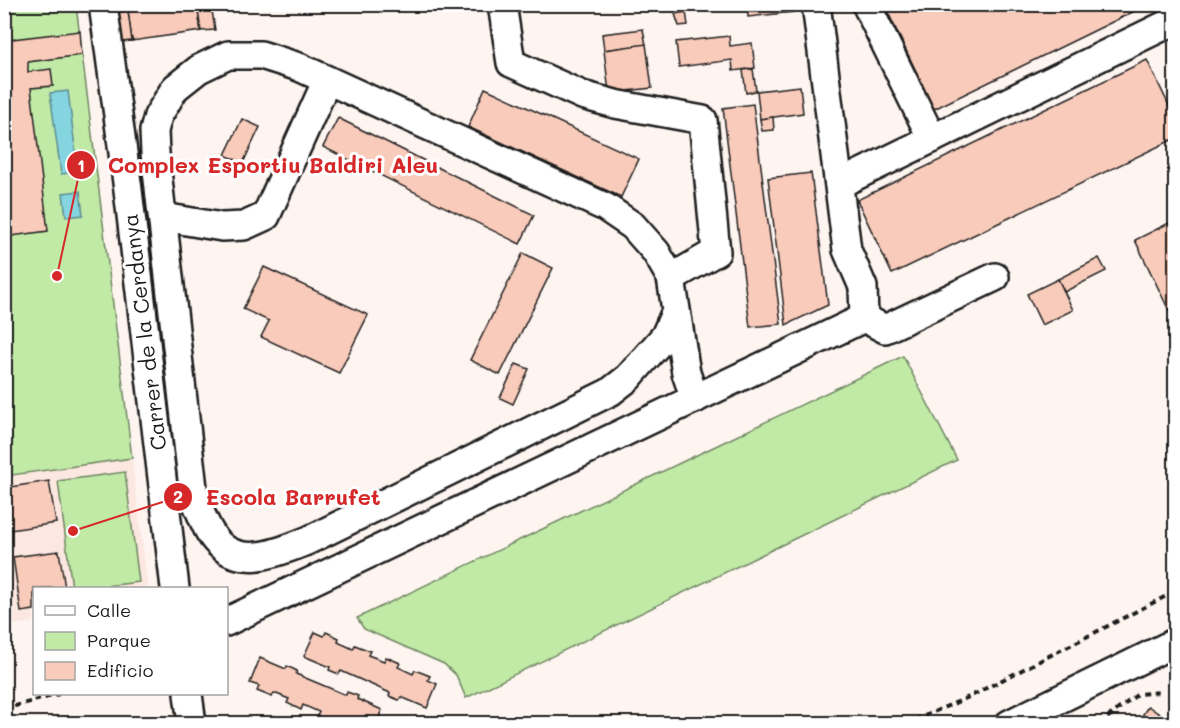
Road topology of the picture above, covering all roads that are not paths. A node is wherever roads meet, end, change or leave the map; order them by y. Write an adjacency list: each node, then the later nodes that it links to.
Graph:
1 (103, 4): 15 (street, Carrer de la Cerdanya)
2 (502, 4): 11 (street)
3 (816, 4): 8 (street)
4 (866, 4): 7 (street)
5 (1176, 20): 7 (street)
6 (327, 80): 9 (street); 9 (street); 11 (street)
7 (932, 139): 8 (street)
8 (839, 184): 13 (street)
9 (163, 216): 12 (street)
10 (995, 277): 13 (street)
11 (671, 278): 12 (street)
12 (676, 310): 14 (street)
13 (864, 318): 14 (street)
14 (695, 399): 16 (street)
15 (175, 587)
16 (228, 621)
17 (1176, 642): 20 (street)
18 (188, 695): 19 (street)
19 (192, 723)
20 (1009, 723)

